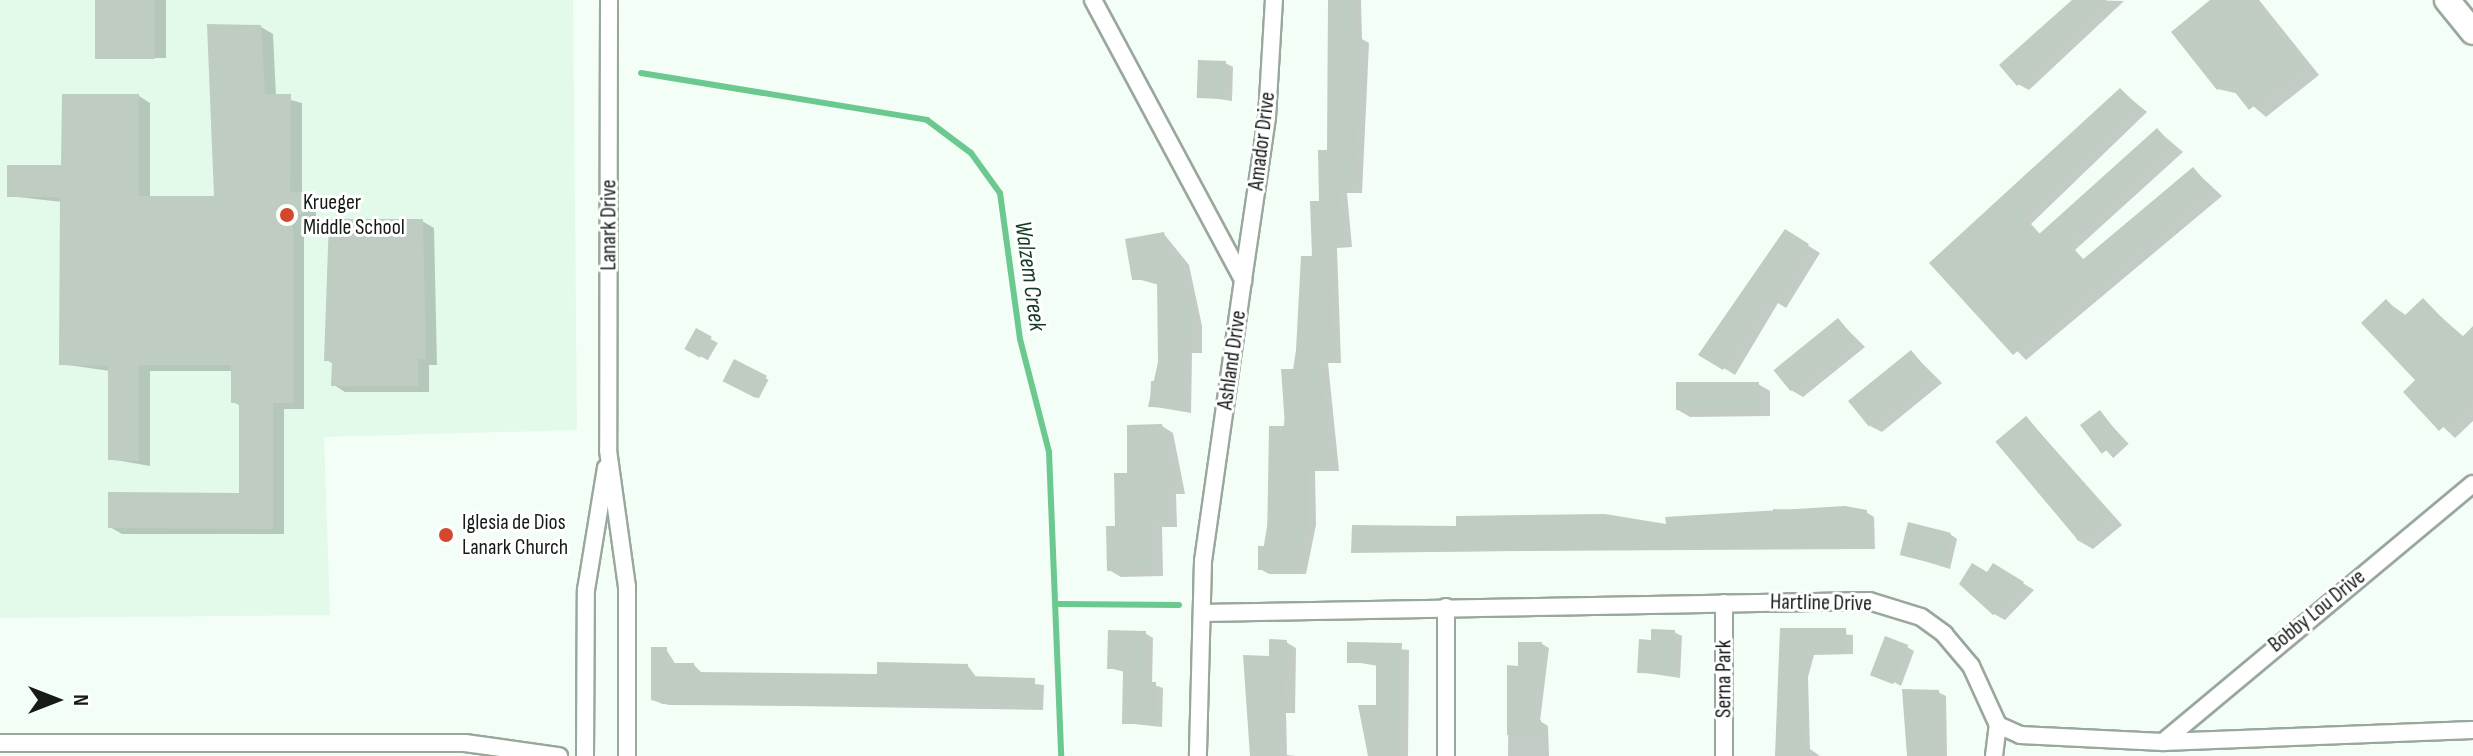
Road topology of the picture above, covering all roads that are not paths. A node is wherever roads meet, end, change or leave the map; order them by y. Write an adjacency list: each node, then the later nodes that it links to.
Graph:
1 (609, 0): 7 (street, Lanark Drive)
2 (1093, 0): 6 (street, Ashland Drive)
3 (1274, 0): 6 (street, Amador Drive)
4 (2447, 0): 5 (main road)
5 (2473, 32)
6 (1243, 280): 11 (street, Ashland Drive)
7 (608, 450): 19 (street, Lanark Drive); 20 (street, Lanark Drive)
8 (2473, 484): 14 (street, Bobby Lou Drive)
9 (1724, 603): 10 (street, Hartline Drive); 12 (street, Hartline Drive); 23 (street, Serna Park)
10 (1446, 607): 11 (street, Hartline Drive); 22 (street)
11 (1202, 613): 21 (street, Ashland Drive)
12 (1998, 725): 14 (street); 24 (street)
13 (2473, 730): 14 (street)
14 (2163, 742)
15 (0, 743): 16 (street)
16 (68, 749): 17 (street)
17 (330, 749): 18 (street)
18 (559, 756)
19 (585, 756)
20 (627, 756)
21 (1198, 756)
22 (1446, 756)
23 (1724, 756)
24 (1994, 756)

